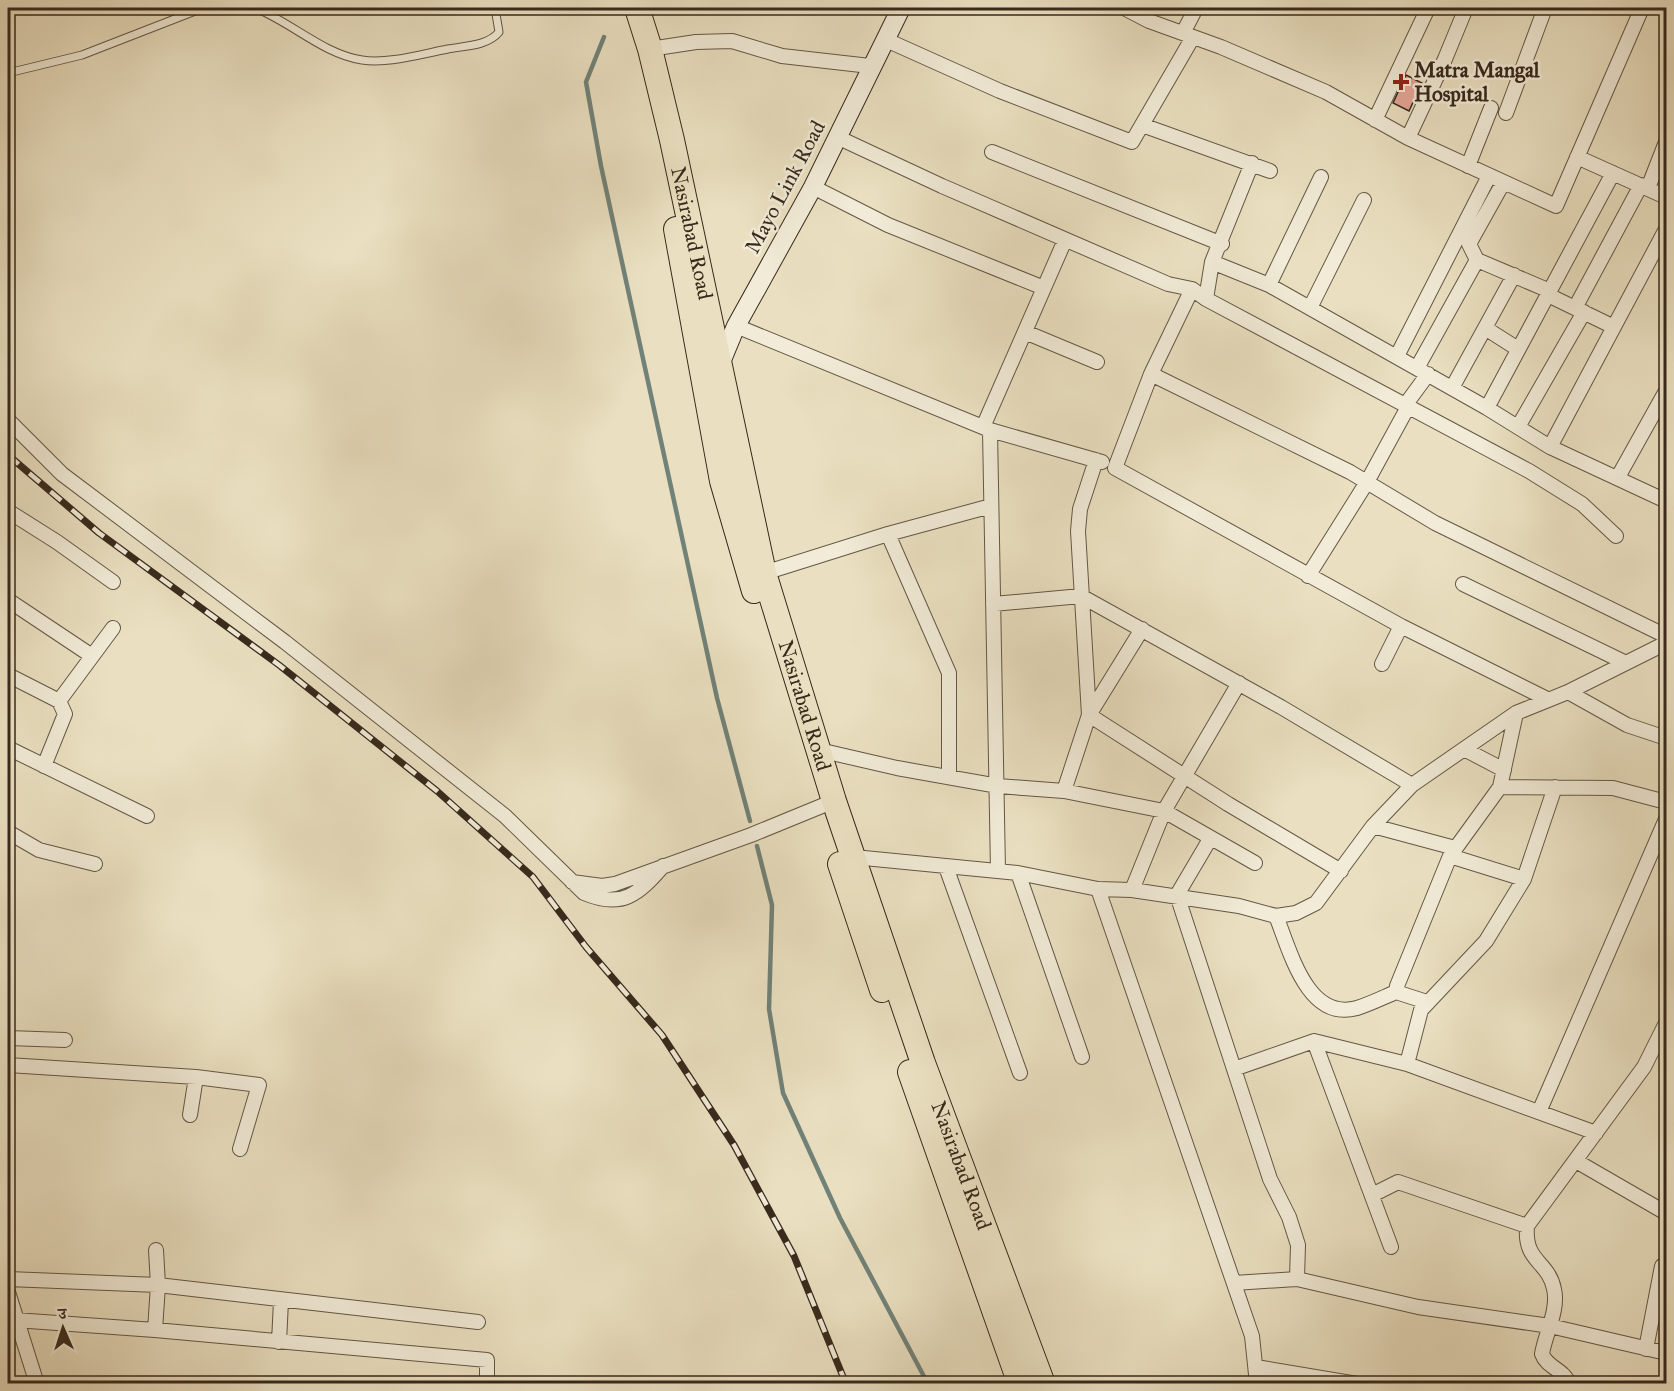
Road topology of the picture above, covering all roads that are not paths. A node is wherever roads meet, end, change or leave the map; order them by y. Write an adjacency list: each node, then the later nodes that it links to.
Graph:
1 (203, 8): 17 (lane)
2 (255, 8): 3 (lane)
3 (495, 8)
4 (624, 8): 60 (highway, Nasirabad Road)
5 (637, 8): 15 (highway, Nasirabad Road)
6 (901, 8): 14 (street, Mayo Link Road)
7 (1124, 8): 13 (street)
8 (1196, 8): 13 (street)
9 (1428, 8): 20 (street)
10 (1466, 8): 23 (street)
11 (1545, 8): 19 (street)
12 (1642, 8): 26 (street)
13 (1188, 35): 20 (street); 21 (street)
14 (884, 39): 16 (street, Mayo Link Road); 21 (street)
15 (650, 50): 16 (street); 60 (highway, Nasirabad Road)
16 (870, 66): 22 (street, Mayo Link Road)
17 (8, 73)
18 (1491, 108): 28 (street)
19 (1506, 113)
20 (1375, 120): 23 (street)
21 (1142, 124): 27 (street)
22 (837, 137): 35 (street, Mayo Link Road); 39 (street)
23 (1408, 138): 28 (street)
24 (1666, 142): 34 (street)
25 (992, 152): 40 (street)
26 (1577, 157): 30 (street); 33 (street)
27 (1252, 163): 29 (street); 40 (street)
28 (1468, 166): 31 (street)
29 (1270, 171)
30 (1613, 173): 34 (street); 47 (street)
31 (1489, 176): 33 (street); 56 (street)
32 (1321, 177): 44 (street)
33 (1503, 183): 41 (street)
34 (1644, 186): 36 (street); 50 (street)
35 (813, 187): 45 (street); 51 (street, Mayo Link Road)
36 (1666, 197)
37 (1364, 200): 49 (street)
38 (1666, 229): 52 (street)
39 (1065, 240): 45 (street); 46 (street)
40 (1222, 244): 42 (street)
41 (1477, 260): 43 (street); 58 (street)
42 (1212, 262): 44 (street); 48 (street)
43 (1514, 275): 47 (street); 53 (street)
44 (1269, 285): 49 (street)
45 (1044, 288): 54 (street)
46 (1192, 289): 48 (street); 59 (street)
47 (1549, 293): 50 (street); 55 (street)
48 (1206, 299): 63 (street)
49 (1310, 308): 56 (street)
50 (1580, 310): 52 (street); 66 (street)
51 (736, 326): 60 (street, Mayo Link Road); 67 (street)
52 (1614, 327): 68 (street)
53 (1485, 328): 55 (street); 61 (street)
54 (1024, 332): 57 (street); 67 (street)
55 (1518, 349): 64 (street)
56 (1397, 356): 58 (street)
57 (1097, 362)
58 (1423, 371): 61 (street); 63 (street)
59 (1151, 374): 70 (street); 72 (street)
60 (712, 376): 78 (highway, Nasirabad Road); 114 (highway, Nasirabad Road)
61 (1452, 388): 64 (street)
62 (1666, 391): 71 (street)
63 (1407, 405): 72 (street); 77 (street)
64 (1486, 408): 66 (street)
65 (8, 420): 114 (street)
66 (1518, 427): 68 (street)
67 (987, 428): 69 (street); 74 (street)
68 (1550, 447): 71 (street)
69 (1096, 460): 70 (street); 82 (street)
70 (1114, 468): 79 (street)
71 (1618, 477): 73 (street)
72 (1367, 482): 79 (street); 88 (street)
73 (1666, 501)
74 (991, 506): 76 (street); 84 (street)
75 (8, 511): 80 (street)
76 (888, 534): 78 (street); 106 (street)
77 (1616, 536)
78 (764, 573): 103 (highway, Nasirabad Road)
79 (1308, 576): 85 (street)
80 (113, 582)
81 (1463, 584): 91 (street)
82 (1081, 596): 84 (street); 87 (street); 99 (street)
83 (8, 600): 90 (street)
84 (993, 604): 109 (street)
85 (1401, 626): 92 (street); 96 (street)
86 (113, 628): 90 (street)
87 (1142, 629): 94 (street); 99 (street)
88 (1666, 636)
89 (1666, 643): 91 (street)
90 (92, 656): 97 (street)
91 (1624, 662): 95 (street)
92 (1382, 664)
93 (8, 675): 97 (street)
94 (1239, 683): 107 (street); 108 (street)
95 (1568, 692): 96 (street); 100 (street)
96 (1547, 699): 98 (street)
97 (59, 701): 104 (street)
98 (1516, 713): 102 (street); 105 (street)
99 (1089, 716): 107 (street); 112 (street)
100 (1666, 738)
101 (8, 748): 104 (street)
102 (1464, 749): 105 (street); 108 (street)
103 (819, 750): 106 (street); 114 (highway, Nasirabad Road)
104 (44, 766): 116 (street)
105 (1504, 770): 110 (street)
106 (949, 777): 109 (street)
107 (1184, 777): 115 (street); 127 (street)
108 (1412, 785): 118 (street)
109 (998, 786): 112 (street); 126 (street)
110 (1500, 787): 111 (street); 121 (street)
111 (1555, 787): 113 (street); 129 (street)
112 (1064, 791): 115 (street)
113 (1666, 802)
114 (828, 803): 122 (highway, Nasirabad Road); 173 (highway, Nasirabad Road)
115 (1164, 811): 120 (street); 131 (street)
116 (147, 816)
117 (1666, 819): 146 (street)
118 (1373, 826): 121 (street); 127 (street)
119 (8, 832): 124 (street)
120 (1210, 839): 123 (street); 132 (street)
121 (1452, 852): 129 (street); 134 (street)
122 (854, 857): 125 (street); 174 (highway, Nasirabad Road)
123 (1255, 863)
124 (95, 864)
125 (946, 867): 126 (street); 144 (street)
126 (998, 871): 128 (street)
127 (1341, 871): 133 (street)
128 (1018, 873): 130 (street); 140 (street)
129 (1524, 879): 135 (street)
130 (1098, 889): 131 (street); 159 (street)
131 (1132, 890): 132 (street)
132 (1177, 895): 133 (street); 143 (street)
133 (1276, 916): 134 (street)
134 (1396, 992): 135 (street)
135 (1427, 1002): 141 (street)
136 (1666, 1023): 148 (street)
137 (8, 1038): 138 (street)
138 (65, 1040)
139 (1314, 1041): 141 (street); 143 (street); 151 (street)
140 (1082, 1057)
141 (1407, 1064): 146 (street)
142 (8, 1065): 145 (street)
143 (1234, 1069): 158 (street)
144 (1020, 1073)
145 (196, 1077): 147 (street); 149 (street)
146 (1539, 1112): 148 (street)
147 (190, 1115)
148 (1596, 1133): 150 (street)
149 (240, 1149)
150 (1576, 1161): 152 (street); 153 (street)
151 (1372, 1195): 153 (street); 154 (street)
152 (1666, 1213)
153 (1527, 1226): 165 (street)
154 (1391, 1247)
155 (156, 1250): 160 (street)
156 (1662, 1266): 168 (street)
157 (8, 1279): 160 (street)
158 (1297, 1279): 159 (street); 165 (street)
159 (1234, 1283): 170 (street)
160 (158, 1285): 162 (street); 166 (street)
161 (8, 1292): 163 (street)
162 (281, 1301): 164 (street); 167 (street)
163 (15, 1320): 166 (street); 171 (street)
164 (478, 1322)
165 (1550, 1326): 168 (street); 177 (street)
166 (155, 1330): 167 (street)
167 (279, 1342): 172 (street)
168 (1646, 1349): 169 (street)
169 (1666, 1353)
170 (1256, 1367): 175 (street); 176 (street)
171 (37, 1383)
172 (487, 1383)
173 (1020, 1383)
174 (1043, 1383)
175 (1257, 1383)
176 (1357, 1383)
177 (1569, 1383)

